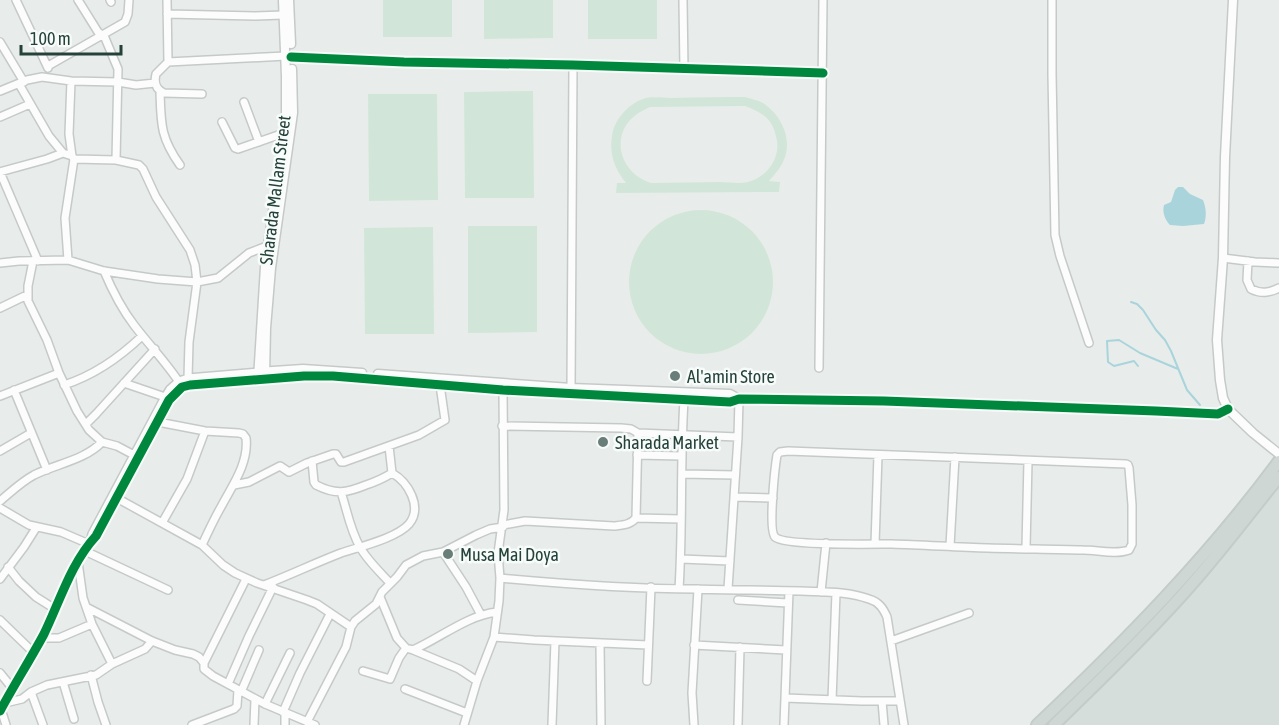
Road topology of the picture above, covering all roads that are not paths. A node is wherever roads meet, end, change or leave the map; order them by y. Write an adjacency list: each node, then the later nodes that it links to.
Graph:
1 (16, 0): 18 (street)
2 (78, 0): 13 (street)
3 (129, 0): 13 (street)
4 (167, 0): 11 (street)
5 (283, 0): 12 (street, Sharada Mallam Street)
6 (289, 0): 15 (street, Sharada Mallam Street)
7 (683, 0): 19 (street)
8 (823, 0): 20 (street)
9 (1052, 0): 53 (street)
10 (1233, 0): 41 (street)
11 (168, 14): 12 (street); 16 (street)
12 (283, 15): 15 (street, Sharada Mallam Street)
13 (103, 36): 18 (street); 23 (street)
14 (0, 42): 24 (street)
15 (288, 56): 16 (street); 17 (street); 33 (street, Sharada Mallam Street); 57 (street, Sharada Mallam Street)
16 (168, 62): 25 (street)
17 (573, 65): 19 (street); 63 (street)
18 (48, 66): 21 (street)
19 (684, 70): 20 (street)
20 (823, 73): 55 (street)
21 (50, 77): 22 (street); 24 (street)
22 (71, 81): 23 (street); 36 (street)
23 (118, 82): 25 (street); 37 (street)
24 (21, 83): 26 (street); 30 (street)
25 (155, 83): 27 (street)
26 (0, 91)
27 (160, 91): 28 (street); 38 (street)
28 (202, 94)
29 (244, 102): 34 (street)
30 (30, 104): 31 (street); 35 (street)
31 (0, 117)
32 (222, 122): 34 (street)
33 (284, 133): 34 (street); 40 (street, Sharada Mallam Street)
34 (259, 142)
35 (63, 153): 36 (street); 39 (street)
36 (73, 158): 37 (street); 42 (street)
37 (116, 160): 48 (street)
38 (180, 165)
39 (0, 172): 43 (street)
40 (267, 246): 48 (street); 57 (street, Sharada Mallam Street)
41 (1223, 258): 44 (street); 70 (street)
42 (68, 260): 43 (street); 47 (street)
43 (35, 261): 45 (street); 50 (street)
44 (1248, 261): 46 (street); 49 (street)
45 (0, 263)
46 (1279, 263)
47 (104, 272): 48 (street); 52 (street)
48 (197, 282): 58 (street)
49 (1279, 288)
50 (27, 295): 51 (street); 56 (street)
51 (0, 308)
52 (142, 336): 54 (street); 61 (street)
53 (1089, 343)
54 (155, 349): 59 (street); 60 (street)
55 (819, 368)
56 (58, 373): 61 (street); 64 (street)
57 (262, 375): 58 (street); 60 (street); 62 (street); 63 (street)
58 (188, 378): 60 (street)
59 (124, 383): 67 (street); 72 (street)
60 (181, 384): 67 (street); 71 (street)
61 (64, 385): 72 (street)
62 (440, 385): 65 (street); 80 (street)
63 (571, 388): 68 (street)
64 (14, 390): 66 (street); 75 (street)
65 (502, 390): 69 (street); 73 (street)
66 (0, 396)
67 (165, 397): 83 (street)
68 (739, 399): 69 (street); 70 (street); 78 (street)
69 (684, 400): 77 (street)
70 (1223, 412): 89 (street)
71 (158, 422): 74 (street); 97 (street)
72 (86, 424): 79 (street)
73 (502, 426): 76 (street); 104 (street)
74 (205, 431): 94 (street); 103 (street)
75 (31, 433): 81 (street); 90 (street)
76 (638, 433): 77 (street); 84 (street)
77 (682, 435): 78 (street); 85 (street)
78 (738, 437): 93 (street)
79 (102, 442): 83 (street); 90 (street)
80 (389, 446): 88 (street); 91 (street)
81 (0, 452)
82 (878, 454): 86 (street); 98 (street); 107 (street)
83 (134, 455): 97 (street)
84 (637, 456): 85 (street); 101 (street)
85 (682, 456): 92 (street)
86 (955, 457): 87 (street); 110 (street)
87 (1028, 461): 112 (street); 112 (street)
88 (312, 462): 94 (street); 95 (street)
89 (1277, 465): 197 (main road); 198 (main road)
90 (47, 470): 99 (street)
91 (392, 473): 95 (street); 111 (street)
92 (682, 474): 93 (street); 102 (street)
93 (735, 475): 96 (street)
94 (234, 485): 108 (street)
95 (341, 492): 111 (street)
96 (734, 497): 98 (street); 115 (street)
97 (115, 498): 103 (street); 109 (street)
98 (772, 498): 106 (street)
99 (0, 501)
100 (0, 508): 105 (street)
101 (636, 518): 102 (street); 104 (street)
102 (681, 519): 114 (street)
103 (162, 523): 108 (street)
104 (503, 526): 113 (street); 118 (street)
105 (36, 528): 109 (street); 117 (street)
106 (826, 543): 107 (street); 130 (street)
107 (875, 544): 110 (street)
108 (202, 545): 120 (street)
109 (88, 546): 116 (street); 128 (street)
110 (950, 546): 112 (street)
111 (360, 547): 121 (street); 122 (street)
112 (1026, 548)
113 (443, 552): 121 (street); 140 (street)
114 (681, 558): 115 (street); 125 (street)
115 (730, 561): 127 (street)
116 (78, 562): 135 (street); 136 (street)
117 (8, 567): 119 (street); 136 (street)
118 (500, 578): 124 (street); 137 (street)
119 (0, 579)
120 (246, 579): 122 (street); 158 (street)
121 (390, 583): 132 (street)
122 (264, 585): 123 (street)
123 (273, 587): 139 (street); 166 (street)
124 (651, 587): 125 (street); 150 (street)
125 (679, 589): 126 (street)
126 (698, 589): 127 (street); 151 (street)
127 (729, 589): 129 (street)
128 (168, 590)
129 (789, 591): 130 (street); 134 (street)
130 (821, 592): 131 (street)
131 (836, 593): 146 (street); 173 (street)
132 (380, 597): 143 (street); 153 (street)
133 (738, 600): 134 (street)
134 (788, 603): 155 (street)
135 (88, 608): 142 (street); 147 (street)
136 (56, 609): 145 (street)
137 (497, 612): 140 (street); 144 (street)
138 (969, 613): 146 (street)
139 (330, 614): 143 (street); 178 (street)
140 (481, 615): 153 (street)
141 (0, 620): 156 (street)
142 (92, 624): 145 (street); 159 (street)
143 (351, 627): 181 (street)
144 (494, 637): 148 (street); 163 (street)
145 (42, 638): 156 (street)
146 (891, 640): 175 (street)
147 (152, 641): 158 (street); 159 (street)
148 (555, 641): 149 (street); 190 (street)
149 (600, 643): 150 (street); 191 (street)
150 (648, 645): 164 (street)
151 (694, 645): 152 (street); 192 (street)
152 (740, 648): 155 (street); 193 (street)
153 (409, 649): 160 (street); 163 (street)
154 (258, 650): 169 (street)
155 (786, 650): 171 (street)
156 (34, 653): 167 (street)
157 (290, 653): 176 (street)
158 (204, 663): 166 (street)
159 (112, 664): 162 (street)
160 (363, 671)
161 (0, 674): 167 (street)
162 (91, 675): 165 (street); 184 (street)
163 (477, 681): 179 (street)
164 (647, 681)
165 (63, 682): 170 (street); 180 (street)
166 (228, 684): 169 (street)
167 (14, 689): 177 (street)
168 (405, 689): 179 (street)
169 (240, 691): 172 (street); 185 (street)
170 (31, 692): 177 (street); 183 (street)
171 (784, 698): 173 (street); 194 (street)
172 (255, 699): 176 (street); 186 (street)
173 (832, 700): 174 (street)
174 (882, 701): 175 (street); 195 (street)
175 (900, 701): 196 (street)
176 (265, 704): 178 (street)
177 (2, 708): 182 (street)
178 (284, 712): 181 (street); 187 (street)
179 (466, 713): 189 (street)
180 (74, 719)
181 (307, 722): 188 (street)
182 (6, 725)
183 (43, 725)
184 (106, 725)
185 (192, 725)
186 (254, 725)
187 (285, 725)
188 (315, 725)
189 (464, 725)
190 (552, 725)
191 (601, 725)
192 (694, 725)
193 (738, 725)
194 (784, 725)
195 (884, 725)
196 (904, 725)
197 (1037, 725)
198 (1054, 725)

